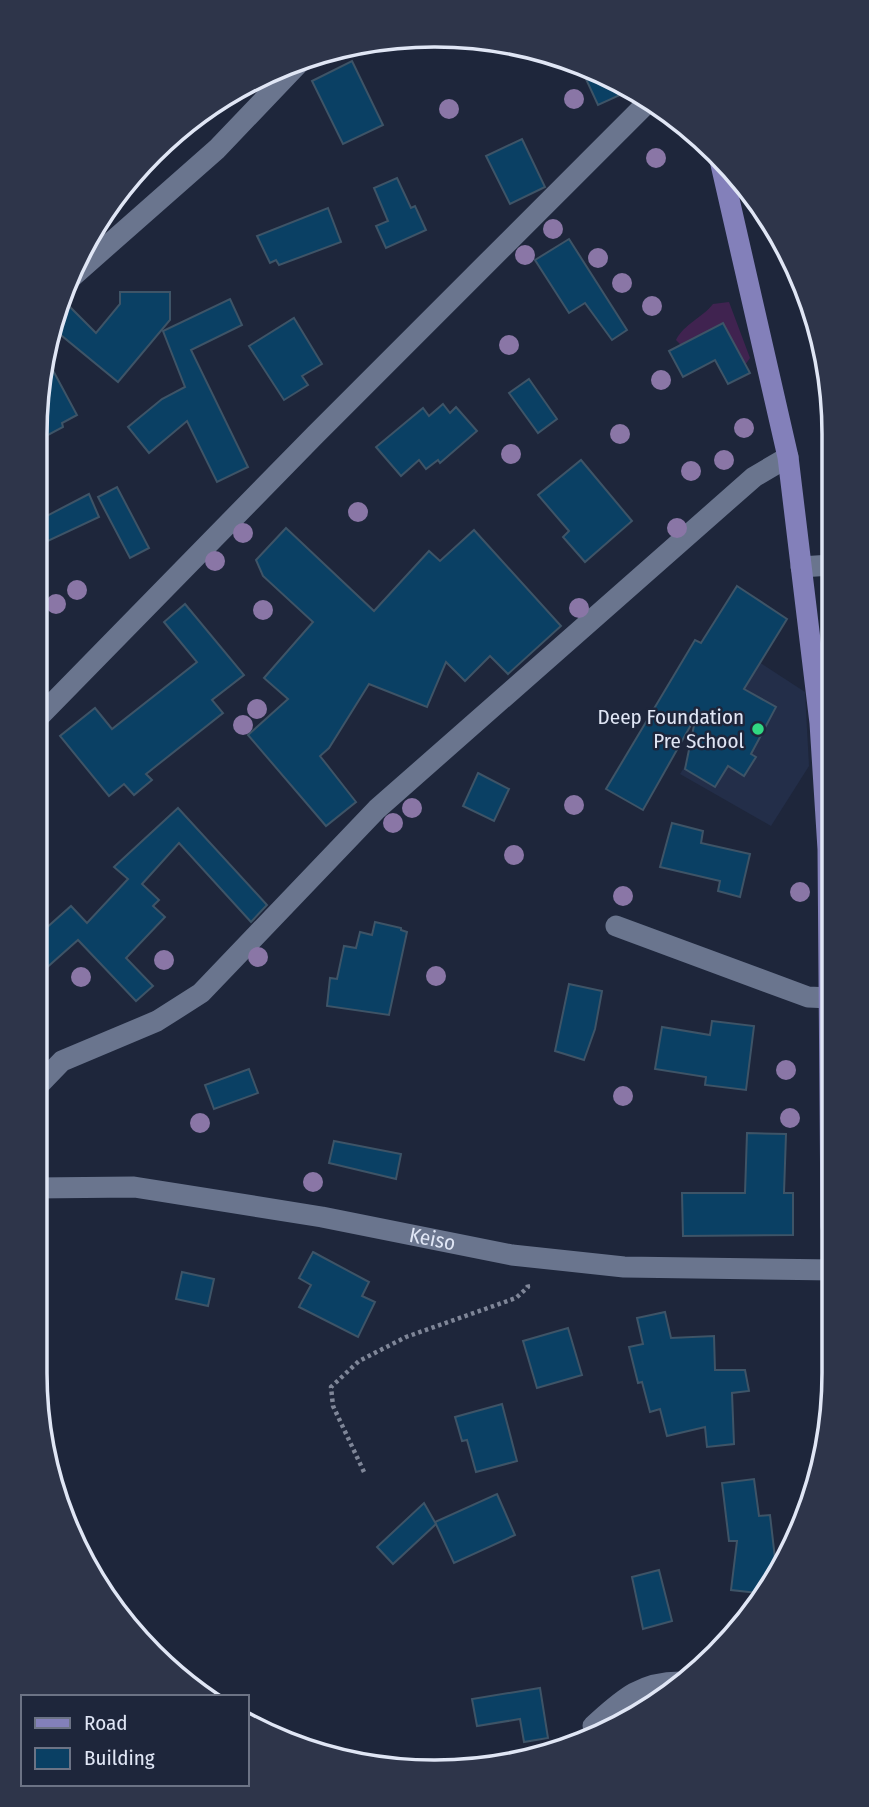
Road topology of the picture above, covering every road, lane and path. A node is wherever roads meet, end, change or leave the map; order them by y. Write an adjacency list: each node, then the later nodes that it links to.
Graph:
1 (285, 77): 4 (street)
2 (642, 108): 8 (street)
3 (724, 177): 5 (main road)
4 (87, 264)
5 (788, 457): 7 (main road); 12 (street)
6 (822, 566): 7 (street)
7 (801, 567): 9 (main road)
8 (47, 710)
9 (822, 748)
10 (616, 926): 11 (street)
11 (822, 998)
12 (47, 1077)
13 (47, 1188): 14 (street, Keiso)
14 (525, 1257): 15 (street, Keiso); 16 (path)
15 (822, 1270)
16 (364, 1472)
17 (667, 1682): 18 (street)
18 (594, 1725)

